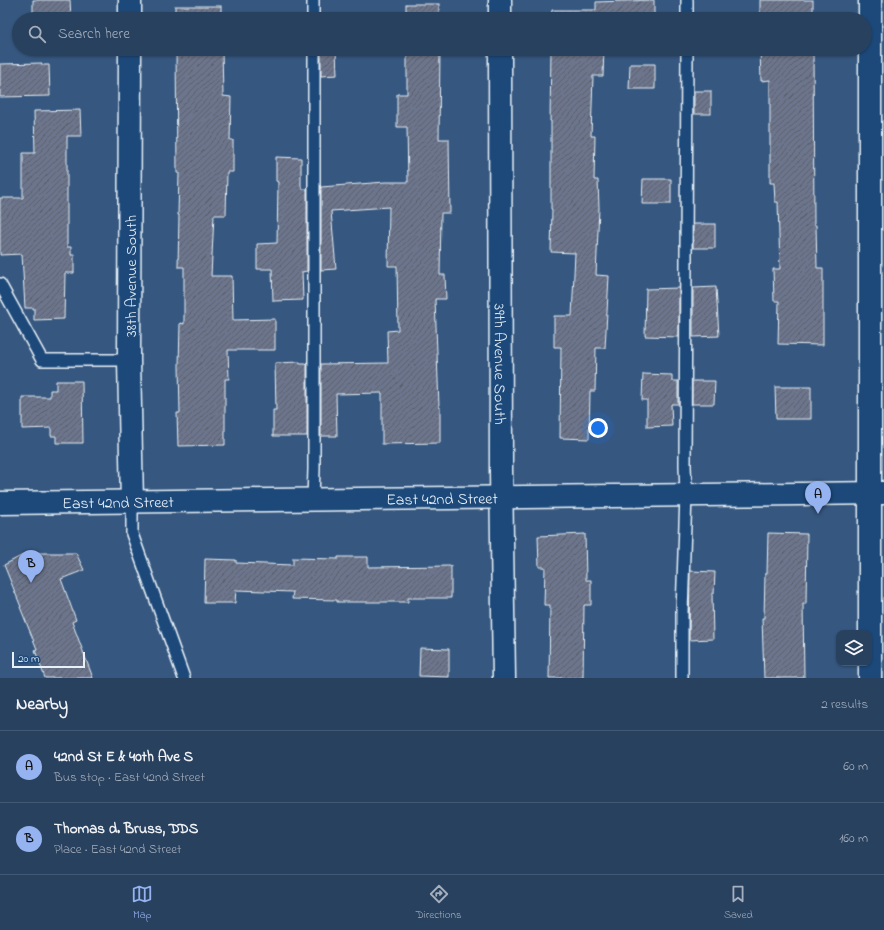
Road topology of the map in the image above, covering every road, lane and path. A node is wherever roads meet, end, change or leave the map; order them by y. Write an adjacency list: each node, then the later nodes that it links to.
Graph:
1 (130, 0): 6 (street)
2 (313, 0): 7 (lane)
3 (500, 0): 8 (street)
4 (687, 0): 9 (lane)
5 (870, 0): 10 (street)
6 (130, 12)
7 (313, 12)
8 (500, 12)
9 (687, 12)
10 (870, 12)
11 (130, 56): 17 (street, 38th Avenue South)
12 (314, 56): 21 (lane)
13 (500, 56): 20 (street, 39th Avenue South)
14 (686, 56): 19 (lane)
15 (871, 56): 18 (street)
16 (0, 284): 17 (lane)
17 (130, 360): 23 (street, 38th Avenue South)
18 (877, 493): 19 (street, East 42nd Street); 27 (street)
19 (686, 495): 20 (street, East 42nd Street); 26 (lane)
20 (502, 498): 21 (street, East 42nd Street); 25 (street, 39th Avenue South)
21 (313, 500): 23 (street, East 42nd Street)
22 (0, 503): 23 (street, East 42nd Street)
23 (132, 503): 24 (lane)
24 (184, 678)
25 (504, 678)
26 (682, 678)
27 (870, 678)

